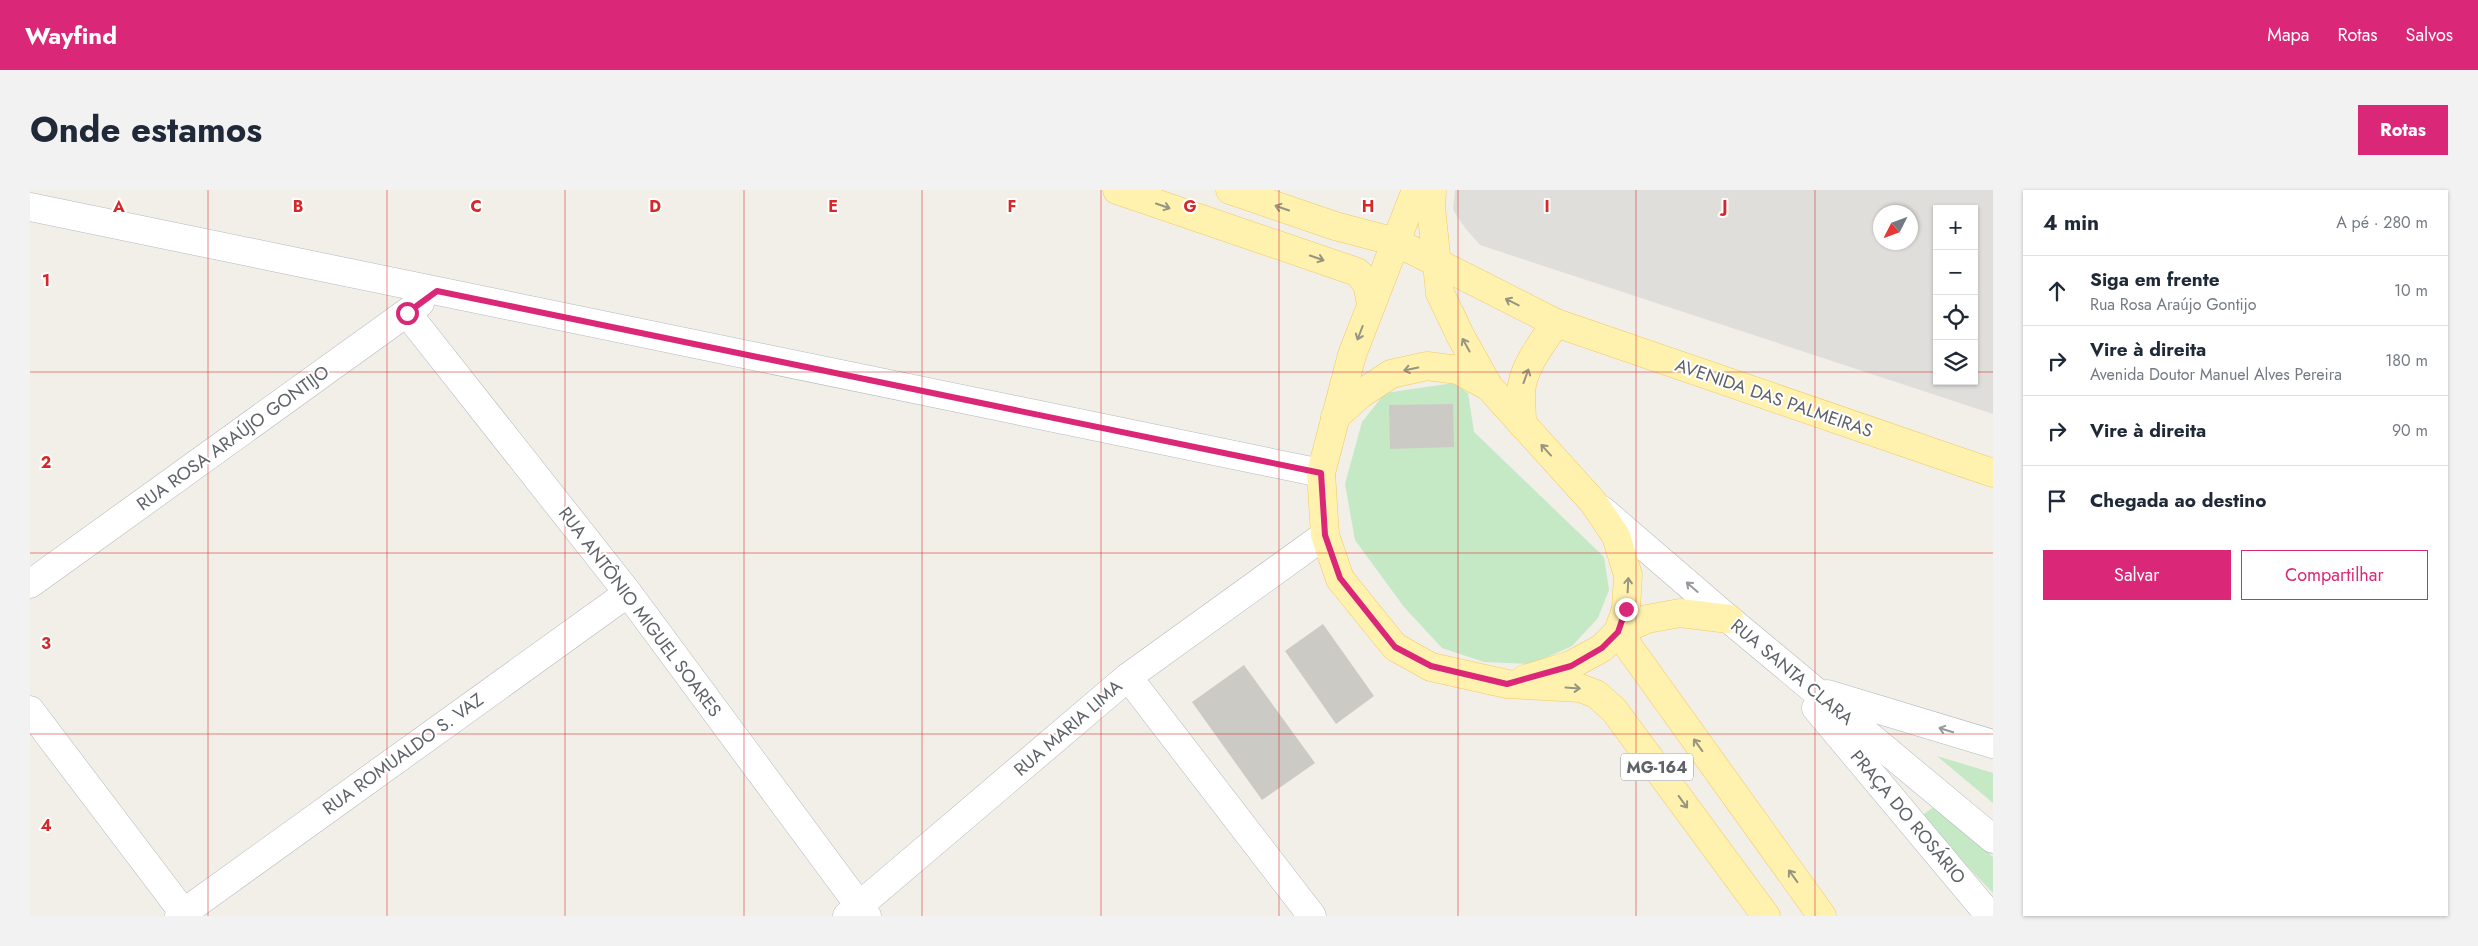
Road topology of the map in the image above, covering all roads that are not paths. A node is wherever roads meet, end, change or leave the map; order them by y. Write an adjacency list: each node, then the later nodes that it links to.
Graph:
1 (1117, 190): 9 (main road, one-way to 9)
2 (1230, 190): 6 (main road, one-way to 2)
3 (1416, 190): 6 (main road, MG-164)
4 (1432, 190): 7 (main road)
5 (30, 207): 8 (street)
6 (1396, 242): 7 (main road, AVENIDA DAS PALMEIRAS); 9 (main road, MG-164)
7 (1437, 264): 11 (main road, AVENIDA DAS PALMEIRAS, one-way to 7); 12 (main road, one-way to 7)
8 (437, 291): 10 (street, RUA ROSA ARAÚJO GONTIJO); 15 (street)
9 (1372, 304): 13 (main road, MG-164, one-way to 13)
10 (407, 313): 19 (street, RUA ROSA ARAÚJO GONTIJO); 20 (street, RUA ANTÔNIO MIGUEL SOARES)
11 (1556, 323): 14 (main road, one-way to 11); 16 (main road, AVENIDA DAS PALMEIRAS)
12 (1489, 387): 13 (main road, one-way to 13); 14 (main road)
13 (1335, 416): 15 (main road, MG-164)
14 (1522, 424): 17 (main road, one-way to 14)
15 (1321, 473): 18 (main road, MG-164)
16 (1993, 473)
17 (1593, 502): 21 (street, RUA SANTA CLARA, one-way to 17); 22 (main road, one-way to 17)
18 (1325, 535): 24 (street); 25 (main road, MG-164)
19 (30, 584)
20 (628, 593): 30 (street, RUA ANTÔNIO MIGUEL SOARES); 31 (street, RUA ROMUALDO S. VAZ)
21 (1729, 619): 22 (main road); 23 (street, RUA SANTA CLARA)
22 (1618, 632): 25 (main road); 34 (main road, MG-164, one-way to 22)
23 (1768, 650): 26 (street, RUA SANTA CLARA); 35 (street, PRAÇA DO ROSÁRIO)
24 (1128, 677): 30 (street, RUA MARIA LIMA); 32 (street, RUA MARIA LIMA)
25 (1507, 684): 33 (main road, MG-164, one-way to 33)
26 (1815, 691): 28 (street, one-way to 26); 29 (street, RUA SANTA CLARA)
27 (30, 710): 31 (street)
28 (1993, 744)
29 (1993, 839)
30 (858, 913)
31 (183, 915)
32 (1312, 916)
33 (1766, 916)
34 (1822, 916)
35 (1990, 916)

